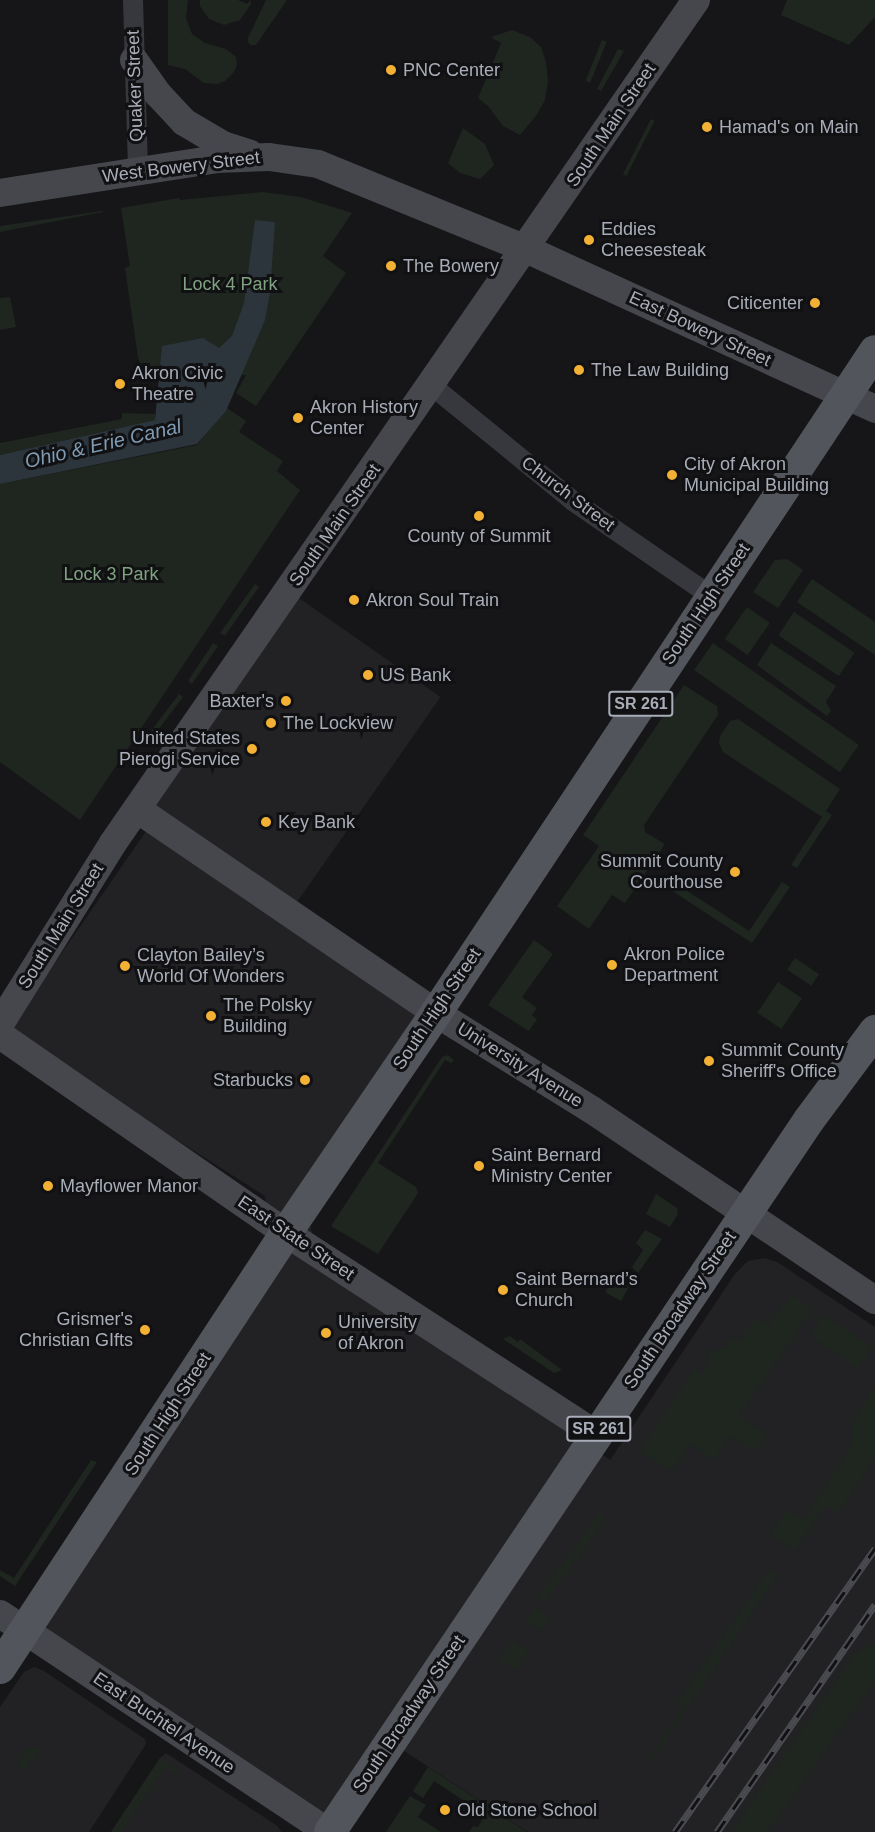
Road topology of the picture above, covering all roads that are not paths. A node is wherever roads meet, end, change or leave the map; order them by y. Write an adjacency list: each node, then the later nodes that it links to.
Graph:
1 (133, 0): 3 (street, Quaker Street)
2 (696, 0): 7 (street, South Main Street)
3 (134, 60): 4 (street); 5 (street, Quaker Street)
4 (258, 157): 5 (street, West Bowery Street); 7 (street, West Bowery Street)
5 (138, 172): 6 (street, West Bowery Street)
6 (0, 193)
7 (526, 249): 9 (street, South Main Street); 10 (street, East Bowery Street)
8 (875, 351): 10 (main road, South High Street / SR 261)
9 (431, 385): 12 (street, Church Street); 13 (street, South Main Street)
10 (846, 395): 11 (street, East Bowery Street); 12 (main road, South High Street / SR 261)
11 (875, 409)
12 (711, 597): 14 (main road, South High Street / SR 261)
13 (137, 809): 14 (street, University Avenue); 15 (street, South Main Street)
14 (436, 1012): 18 (street, University Avenue); 19 (main road, South High Street / SR 261)
15 (0, 1024)
16 (875, 1031): 18 (main road, South Broadway Street / SR 261)
17 (0, 1035): 19 (street, East State Street)
18 (745, 1213): 20 (street, University Avenue); 21 (main road, South Broadway Street / SR 261)
19 (286, 1233): 21 (street, East State Street); 22 (main road, South High Street / SR 261)
20 (875, 1300)
21 (596, 1434): 24 (main road, South Broadway Street / SR 261)
22 (13, 1622): 23 (main road, South High Street / SR 261); 24 (street, East Buchtel Avenue)
23 (0, 1668)
24 (329, 1832)

